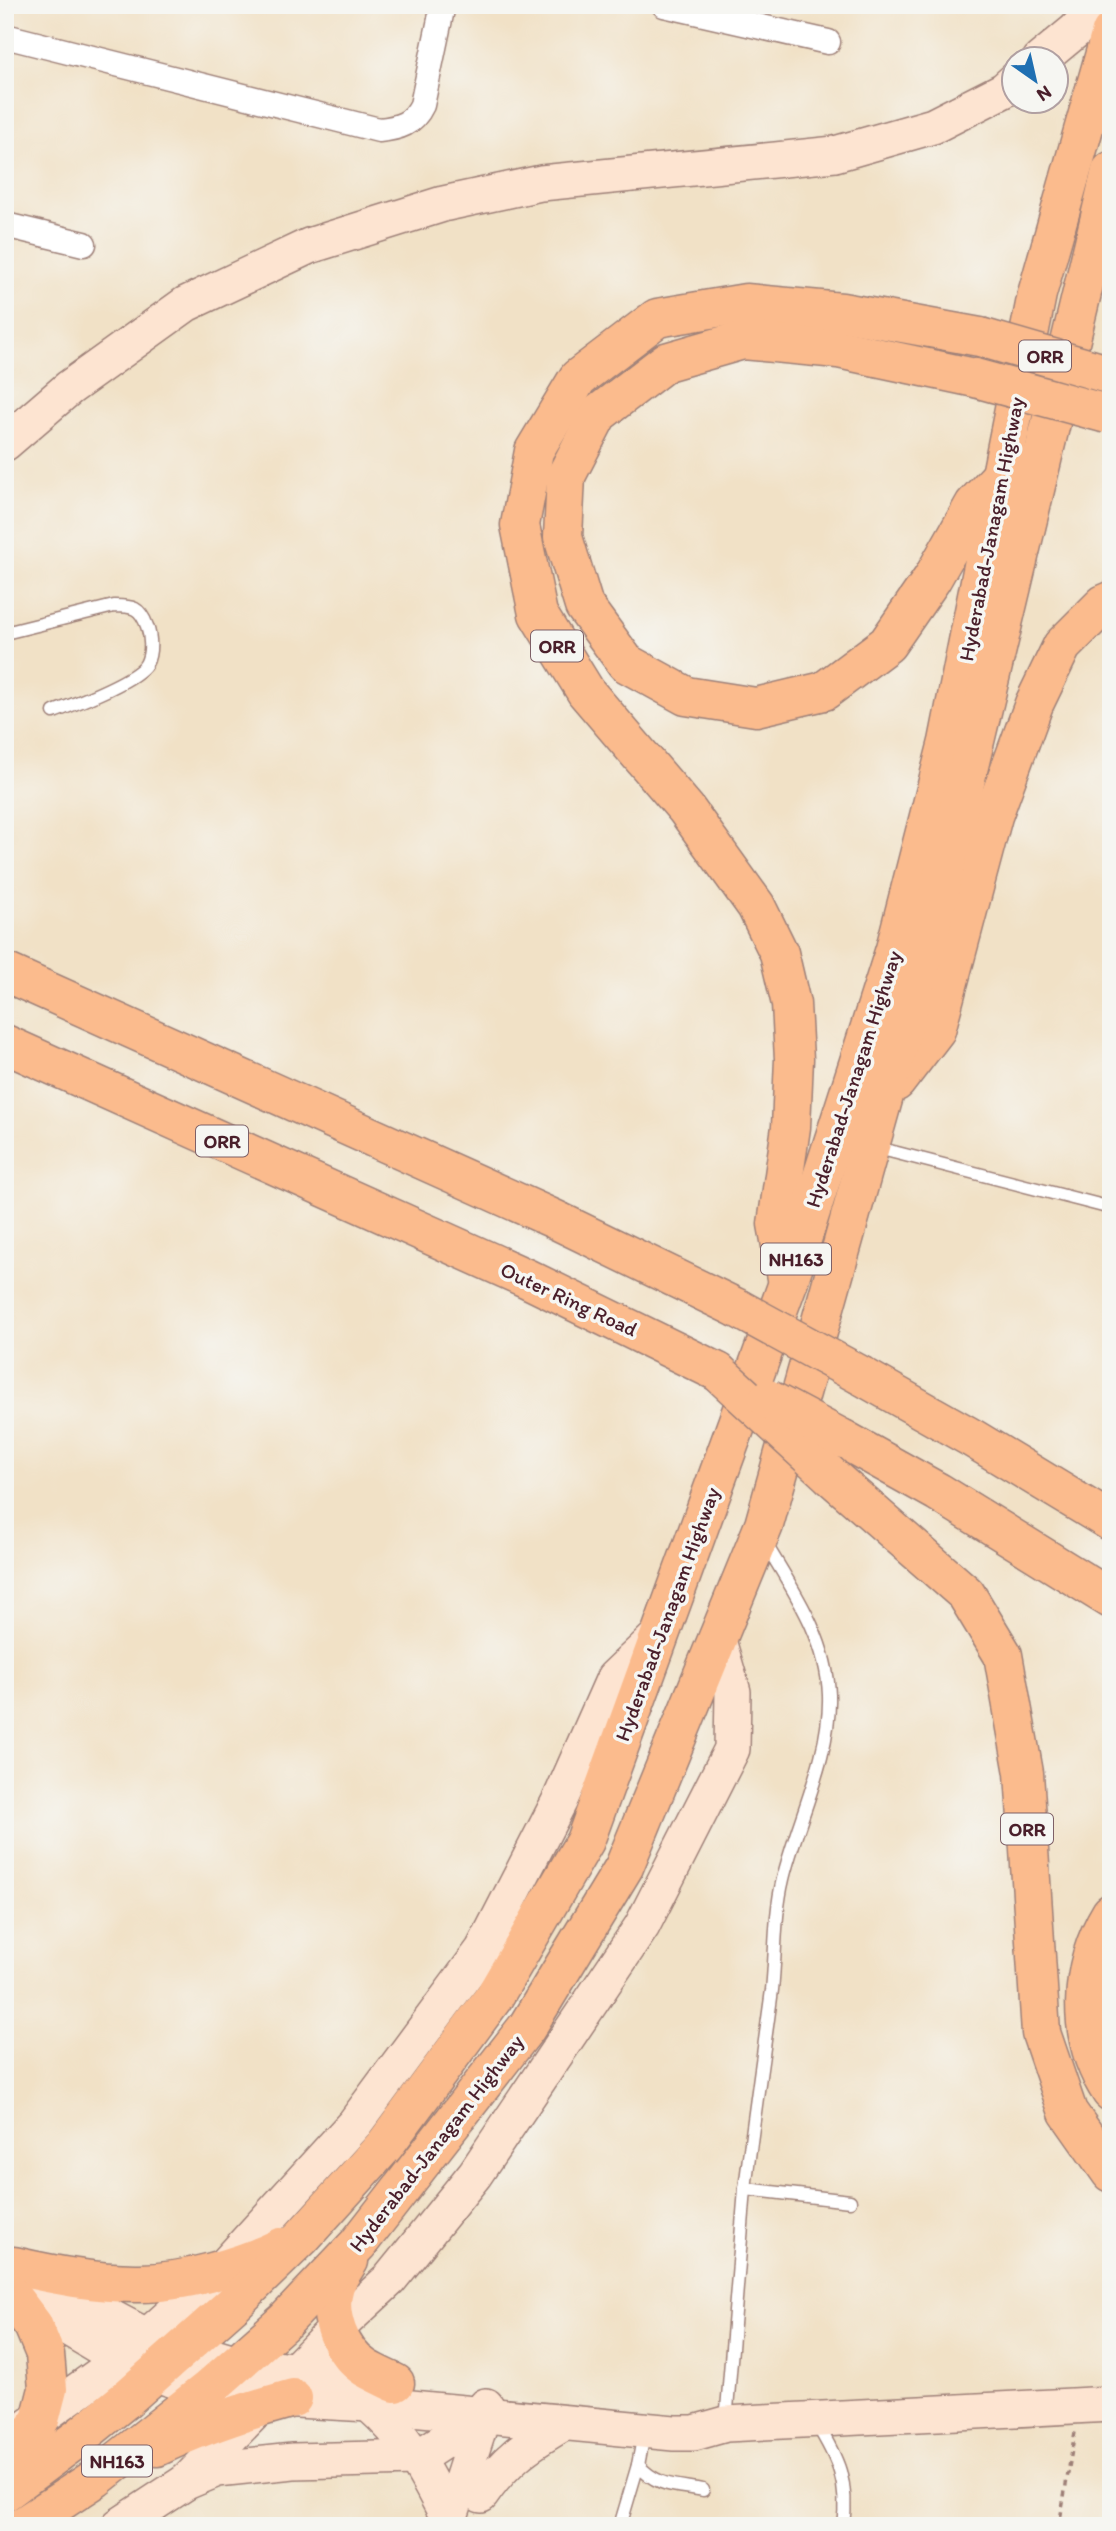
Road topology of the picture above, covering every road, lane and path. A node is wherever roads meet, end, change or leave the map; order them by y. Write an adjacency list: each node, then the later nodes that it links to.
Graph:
1 (443, 5): 5 (street)
2 (664, 5): 6 (street)
3 (1099, 5): 7 (main road)
4 (1111, 32): 15 (highway, Hyderabad-Janagam Highway / NH163)
5 (5, 36)
6 (828, 42)
7 (1056, 46)
8 (1000, 92): 14 (main road)
9 (1111, 171): 21 (highway, Hyderabad-Janagam Highway / NH163)
10 (5, 225): 11 (street)
11 (84, 244)
12 (1111, 375): 24 (highway, ORR, bridge)
13 (1109, 414): 15 (highway, ORR, bridge)
14 (5, 443)
15 (1001, 475): 24 (highway, Hyderabad-Janagam Highway / NH163)
16 (1111, 601): 21 (highway)
17 (5, 633): 18 (lane)
18 (54, 712)
19 (5, 972): 26 (highway, bridge)
20 (5, 1044): 25 (highway, Outer Ring Road / ORR)
21 (884, 1098): 22 (highway, Hyderabad-Janagam Highway / NH163)
22 (870, 1146): 23 (lane); 27 (highway, Hyderabad-Janagam Highway / NH163)
23 (1111, 1208)
24 (788, 1283): 29 (highway, Hyderabad-Janagam Highway / NH163)
25 (719, 1372): 28 (highway, Outer Ring Road / ORR, bridge); 33 (highway, ORR, bridge)
26 (1111, 1522)
27 (761, 1534): 30 (highway, Hyderabad-Janagam Highway / NH163); 34 (lane)
28 (1111, 1598)
29 (660, 1634): 36 (highway, Hyderabad-Janagam Highway / NH163); 38 (main road)
30 (718, 1637): 37 (highway, Hyderabad-Janagam Highway / NH163); 40 (main road)
31 (1111, 1913): 32 (highway)
32 (1111, 2092)
33 (1111, 2173)
34 (745, 2189): 35 (lane); 52 (lane)
35 (850, 2202)
36 (302, 2237): 38 (highway); 41 (highway, Hyderabad-Janagam Highway / NH163)
37 (358, 2244): 40 (highway); 43 (highway, Hyderabad-Janagam Highway / NH163)
38 (223, 2268): 39 (highway); 42 (main road)
39 (8, 2278): 42 (main road); 49 (highway)
40 (336, 2329): 45 (main road); 46 (highway)
41 (185, 2347): 42 (highway, NH163); 43 (main road)
42 (141, 2356): 44 (main road); 49 (main road); 61 (highway, NH163)
43 (238, 2363): 44 (highway, NH163); 45 (main road)
44 (207, 2390): 45 (main road); 58 (highway, NH163)
45 (279, 2393): 46 (main road); 58 (highway); 59 (main road)
46 (382, 2394): 48 (main road); 55 (main road)
47 (1095, 2405): 50 (main road); 67 (path)
48 (496, 2407): 51 (main road); 52 (main road); 55 (main road); 62 (main road)
49 (40, 2420): 54 (main road); 57 (highway)
50 (814, 2420): 52 (main road); 66 (lane)
51 (562, 2424): 53 (main road); 62 (main road)
52 (726, 2424): 53 (main road)
53 (645, 2430): 56 (lane)
54 (5, 2440)
55 (417, 2458): 59 (main road); 62 (main road)
56 (638, 2465): 60 (lane); 65 (lane)
57 (5, 2469)
58 (96, 2478): 63 (highway, NH163)
59 (186, 2482): 64 (main road)
60 (703, 2490)
61 (5, 2492)
62 (462, 2516)
63 (23, 2526)
64 (120, 2526)
65 (620, 2526)
66 (844, 2526)
67 (1059, 2526)

